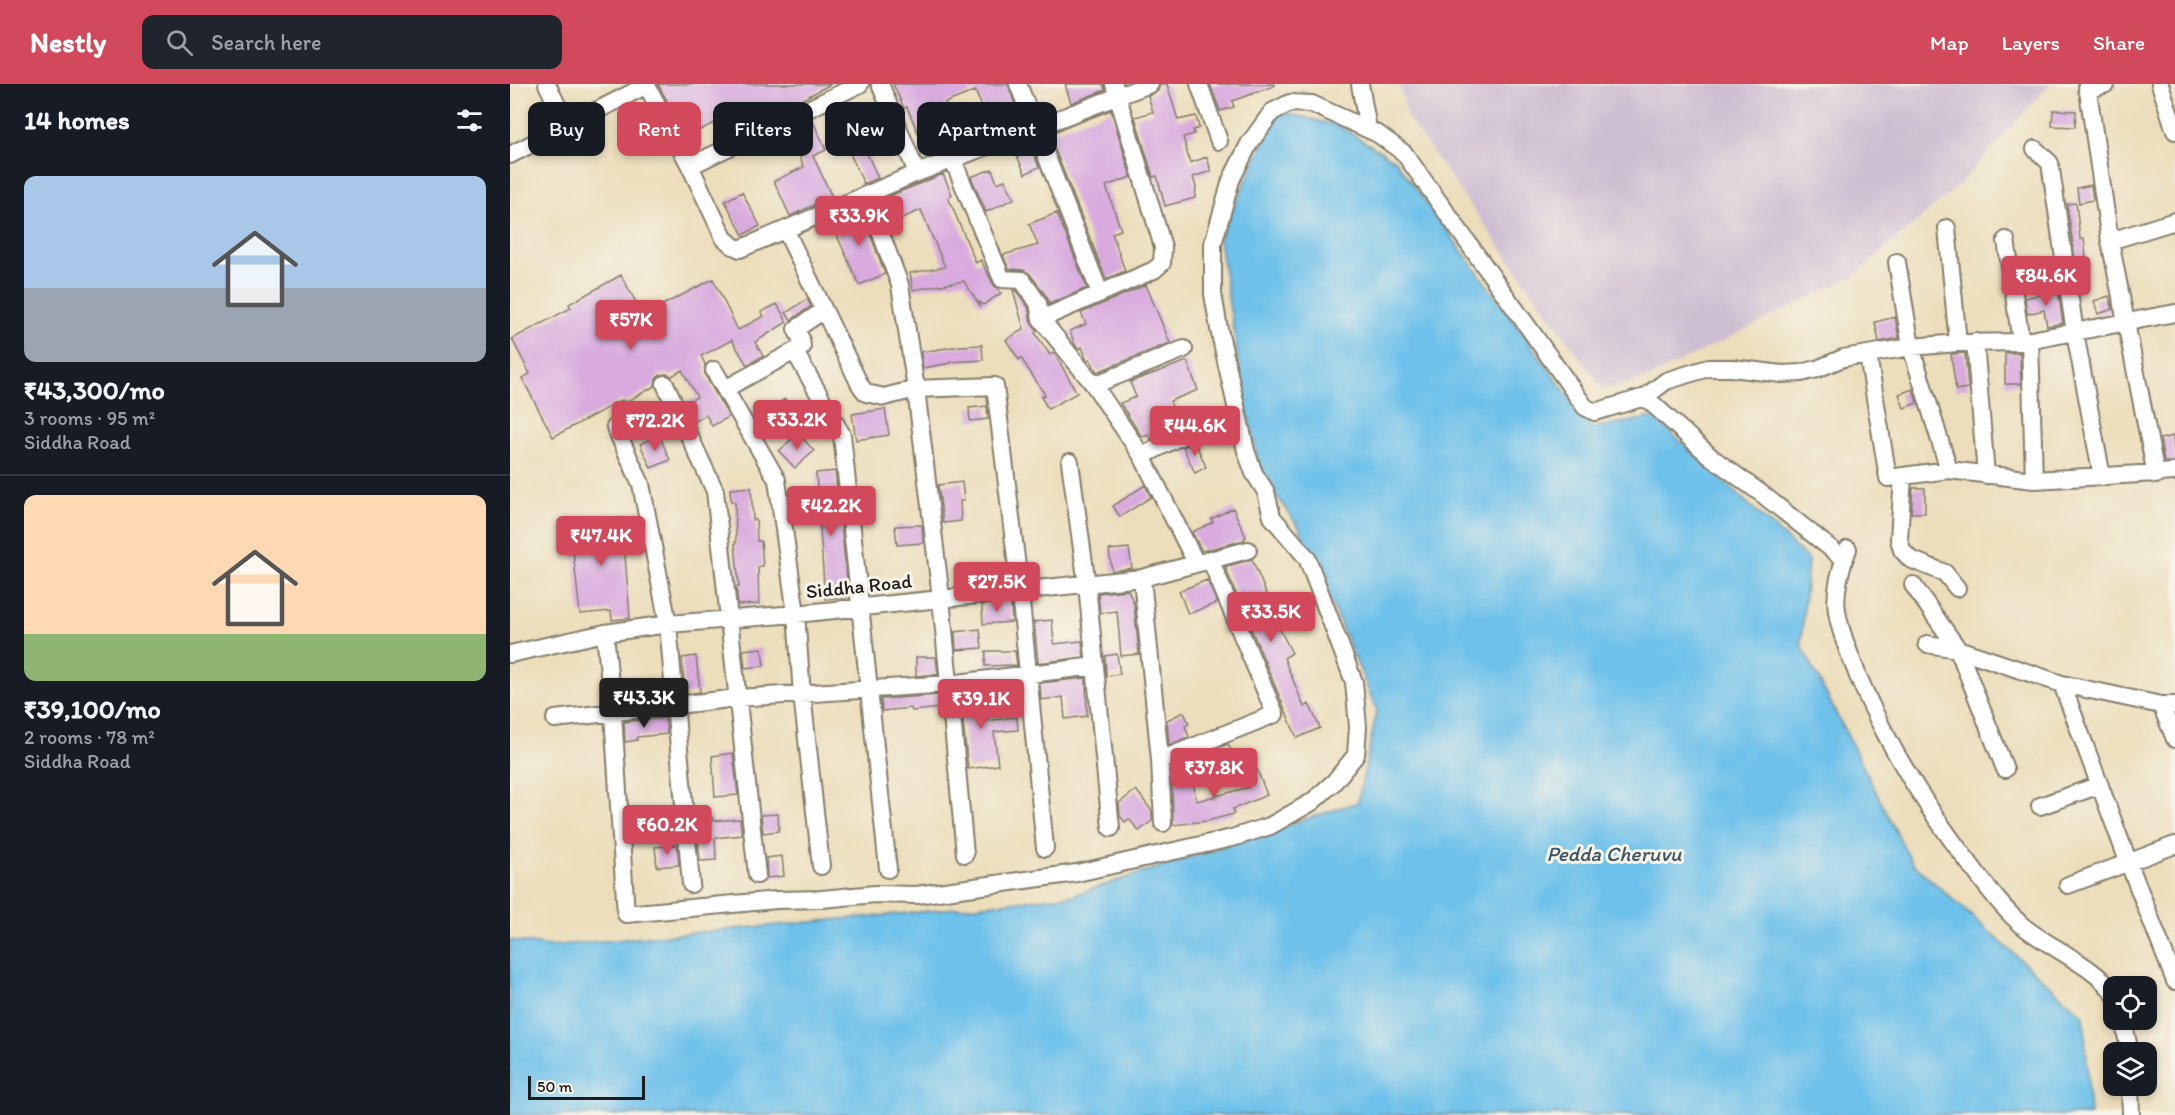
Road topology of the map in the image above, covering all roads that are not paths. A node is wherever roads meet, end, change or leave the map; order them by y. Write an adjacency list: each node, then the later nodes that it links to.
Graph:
1 (547, 84): 13 (street)
2 (647, 84): 15 (street); 26 (street)
3 (860, 84): 26 (street)
4 (880, 84): 27 (street)
5 (1018, 84): 14 (street)
6 (1150, 84): 12 (street)
7 (1199, 84): 19 (street)
8 (1360, 84): 17 (street)
9 (2106, 84): 11 (street)
10 (2160, 84): 18 (street)
11 (2087, 87): 33 (street)
12 (1116, 90): 16 (street); 35 (street)
13 (556, 102)
14 (1025, 102)
15 (605, 106)
16 (1057, 117)
17 (1368, 129): 52 (street); 89 (street)
18 (2175, 131)
19 (1219, 141)
20 (528, 146): 22 (street)
21 (2035, 149): 40 (street)
22 (510, 155)
23 (963, 156): 25 (street)
24 (1046, 156): 35 (street)
25 (953, 160): 27 (street); 38 (street)
26 (690, 166): 31 (street)
27 (917, 173): 28 (street)
28 (867, 196): 31 (street); 51 (street)
29 (2175, 221): 33 (street)
30 (1947, 228): 42 (street)
31 (786, 231): 36 (street)
32 (2006, 240): 41 (street)
33 (2110, 241): 39 (street)
34 (1897, 262): 43 (street)
35 (1100, 293): 38 (street)
36 (824, 310): 45 (street); 51 (street)
37 (2175, 313): 39 (street)
38 (1041, 319): 49 (street)
39 (2126, 321): 40 (street); 59 (street)
40 (2075, 333): 41 (street); 62 (street)
41 (2025, 341): 42 (street); 63 (street)
42 (1967, 343): 43 (street); 60 (street)
43 (1911, 347): 46 (street); 57 (street)
44 (1184, 349): 49 (street)
45 (795, 352): 50 (street); 72 (street)
46 (1868, 355): 52 (street); 61 (street)
47 (714, 370): 50 (street)
48 (665, 384): 74 (street)
49 (1094, 385): 55 (street)
50 (725, 389): 73 (street)
51 (916, 389): 70 (street); 71 (street)
52 (1645, 397): 108 (street)
53 (1201, 426): 55 (street)
54 (615, 427): 75 (street)
55 (1142, 456): 65 (street)
56 (1070, 462): 67 (street)
57 (1949, 470): 60 (street); 61 (street)
58 (2175, 472): 59 (street)
59 (2156, 474): 62 (street)
60 (1986, 475): 63 (street)
61 (1904, 476): 69 (street)
62 (2102, 477): 63 (street)
63 (2034, 480)
64 (1248, 550): 65 (street, Siddha Road)
65 (1203, 561): 66 (street, Siddha Road); 92 (street)
66 (1142, 578): 67 (street, Siddha Road); 92 (street)
67 (1087, 585): 70 (street, Siddha Road); 80 (street)
68 (1913, 585): 78 (street)
69 (1957, 588)
70 (1020, 591): 71 (street, Siddha Road); 81 (street)
71 (941, 598): 72 (street, Siddha Road); 82 (street)
72 (860, 607): 73 (street, Siddha Road); 84 (street)
73 (796, 614): 74 (street, Siddha Road); 85 (street)
74 (730, 618): 75 (street, Siddha Road); 86 (street)
75 (668, 624): 76 (street, Siddha Road); 87 (street)
76 (605, 633): 79 (street, Siddha Road); 89 (street)
77 (1927, 644): 78 (street)
78 (1958, 649): 83 (street); 93 (street)
79 (510, 654)
80 (1095, 666): 81 (street); 97 (street)
81 (1028, 673): 82 (street); 99 (street)
82 (949, 684): 84 (street); 100 (street)
83 (2062, 684): 88 (street); 94 (street)
84 (869, 690): 85 (street); 103 (street)
85 (802, 694): 86 (street); 102 (street)
86 (738, 698): 87 (street); 104 (street)
87 (675, 704): 89 (street); 105 (street)
88 (2168, 705): 91 (street)
89 (613, 714): 90 (street)
90 (555, 719)
91 (2175, 739)
92 (1160, 760): 96 (street)
93 (2005, 769)
94 (2100, 785): 95 (street); 101 (street)
95 (2040, 806)
96 (1163, 823)
97 (1111, 828)
98 (2175, 845): 101 (street)
99 (1045, 849)
100 (965, 854)
101 (2128, 861): 106 (street); 107 (street)
102 (821, 866)
103 (888, 869)
104 (757, 875)
105 (691, 884)
106 (2068, 885)
107 (2175, 981)
108 (2103, 982)
109 (2130, 1096): 110 (street)
110 (2131, 1115)

